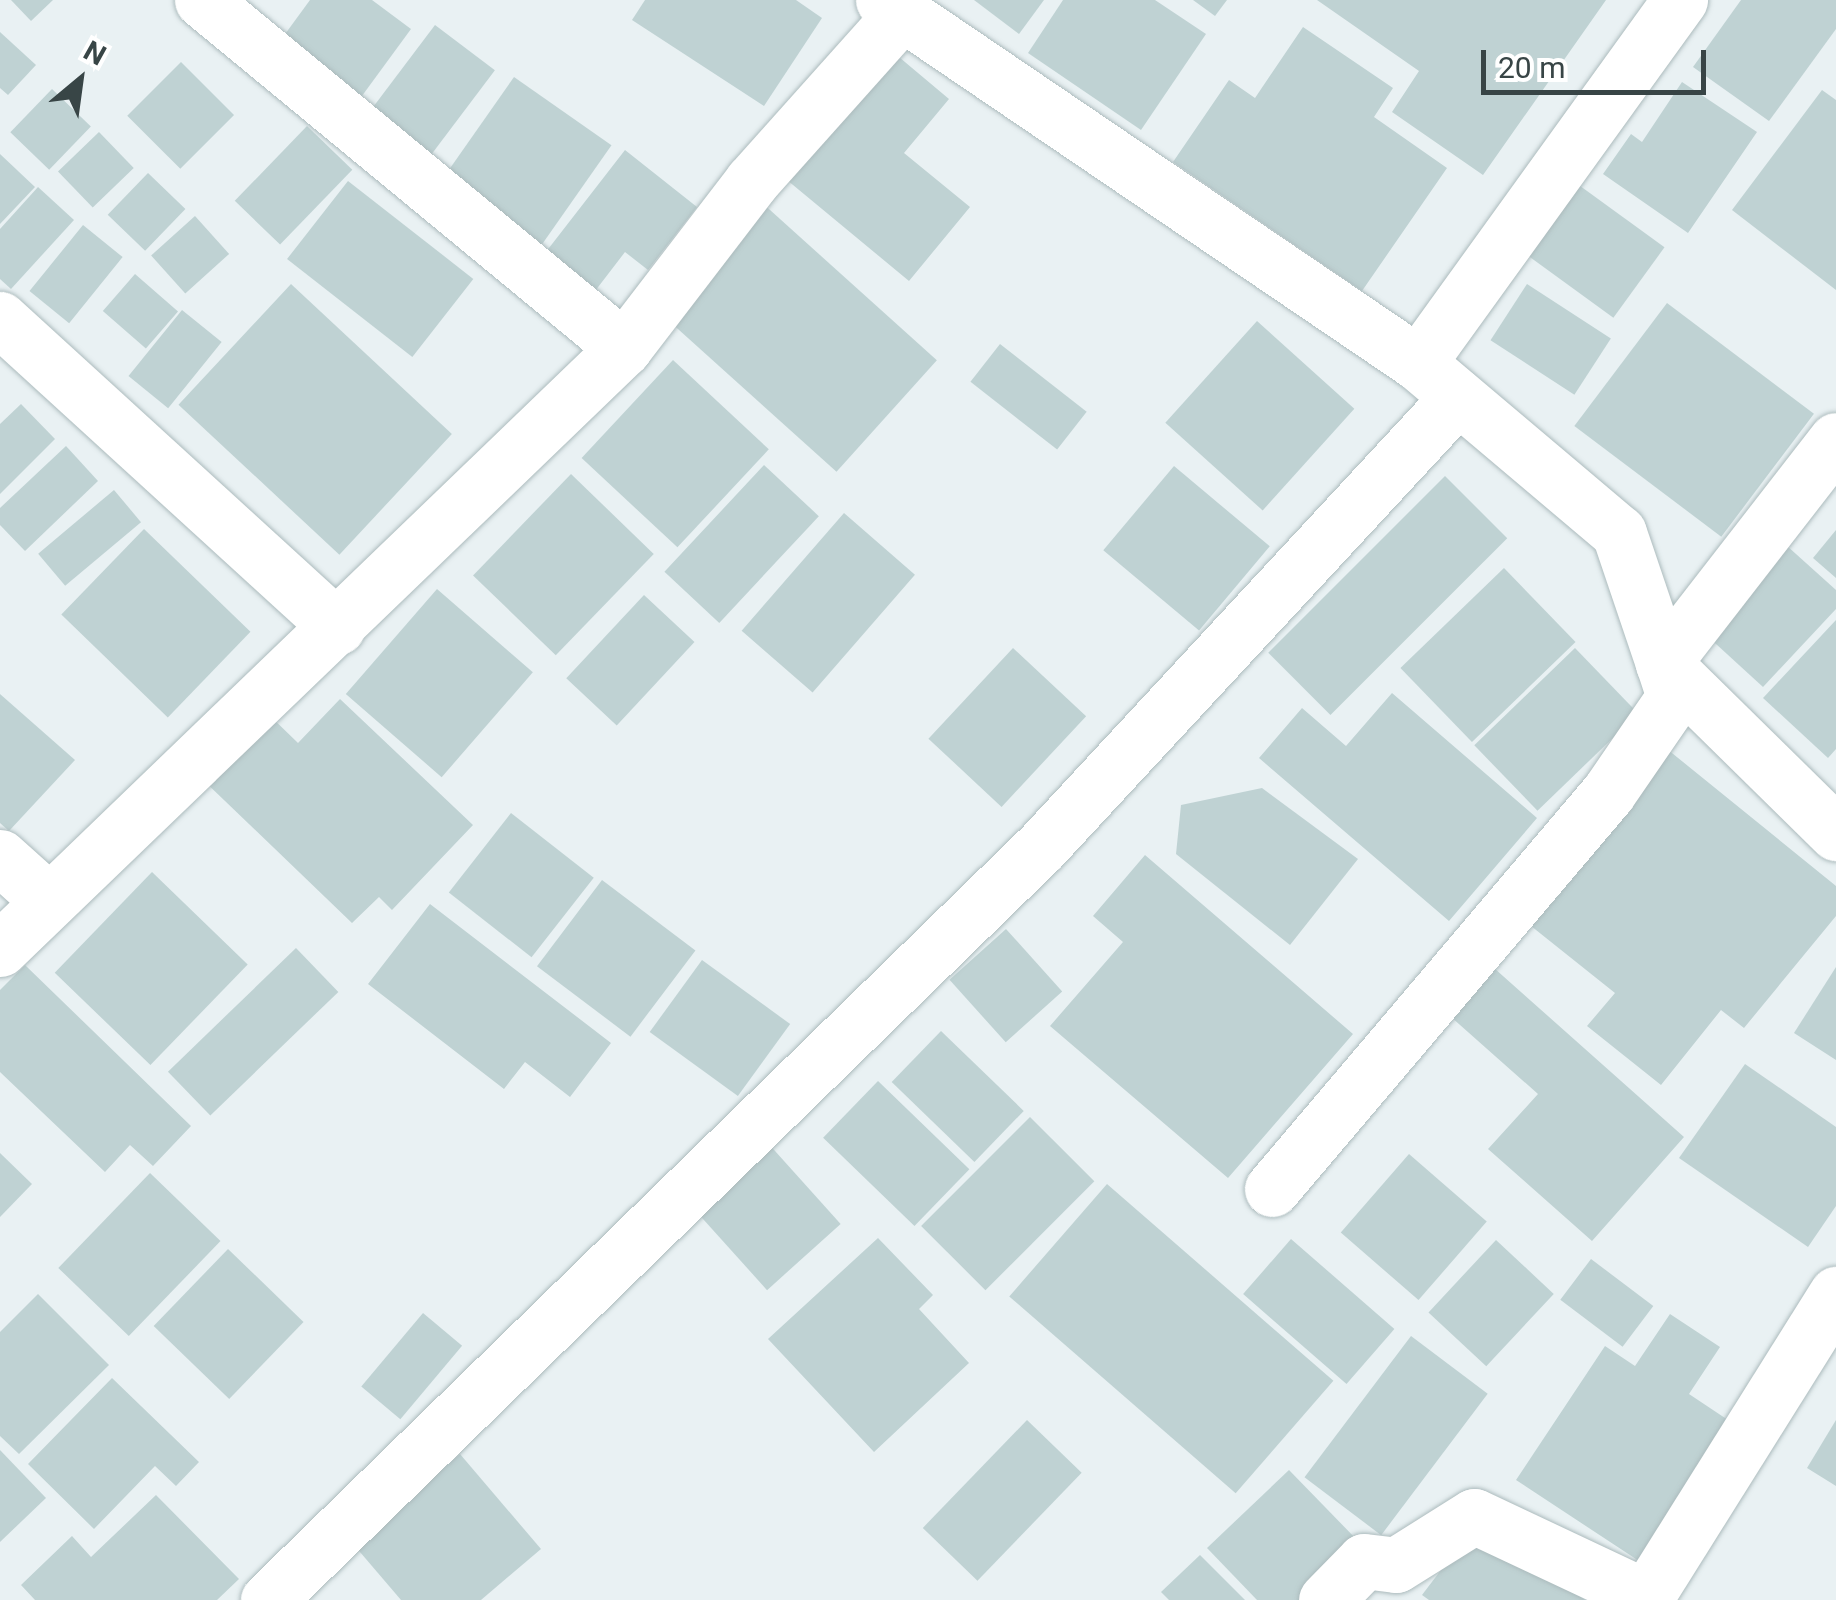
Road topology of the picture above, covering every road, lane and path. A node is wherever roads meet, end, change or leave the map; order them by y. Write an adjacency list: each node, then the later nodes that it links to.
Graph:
1 (202, 0): 5 (street)
2 (1680, 0): 6 (street)
3 (892, 7): 5 (street); 6 (street)
4 (0, 319): 8 (street)
5 (624, 348): 8 (street)
6 (1438, 380): 9 (street); 17 (street)
7 (1836, 440): 9 (street)
8 (337, 626): 12 (street)
9 (1664, 663): 10 (street); 14 (street)
10 (1836, 833)
11 (0, 857): 12 (street)
12 (48, 900): 13 (street)
13 (0, 948)
14 (1272, 1188)
15 (1836, 1294): 16 (street)
16 (1645, 1598): 18 (street)
17 (268, 1600)
18 (1326, 1600)

